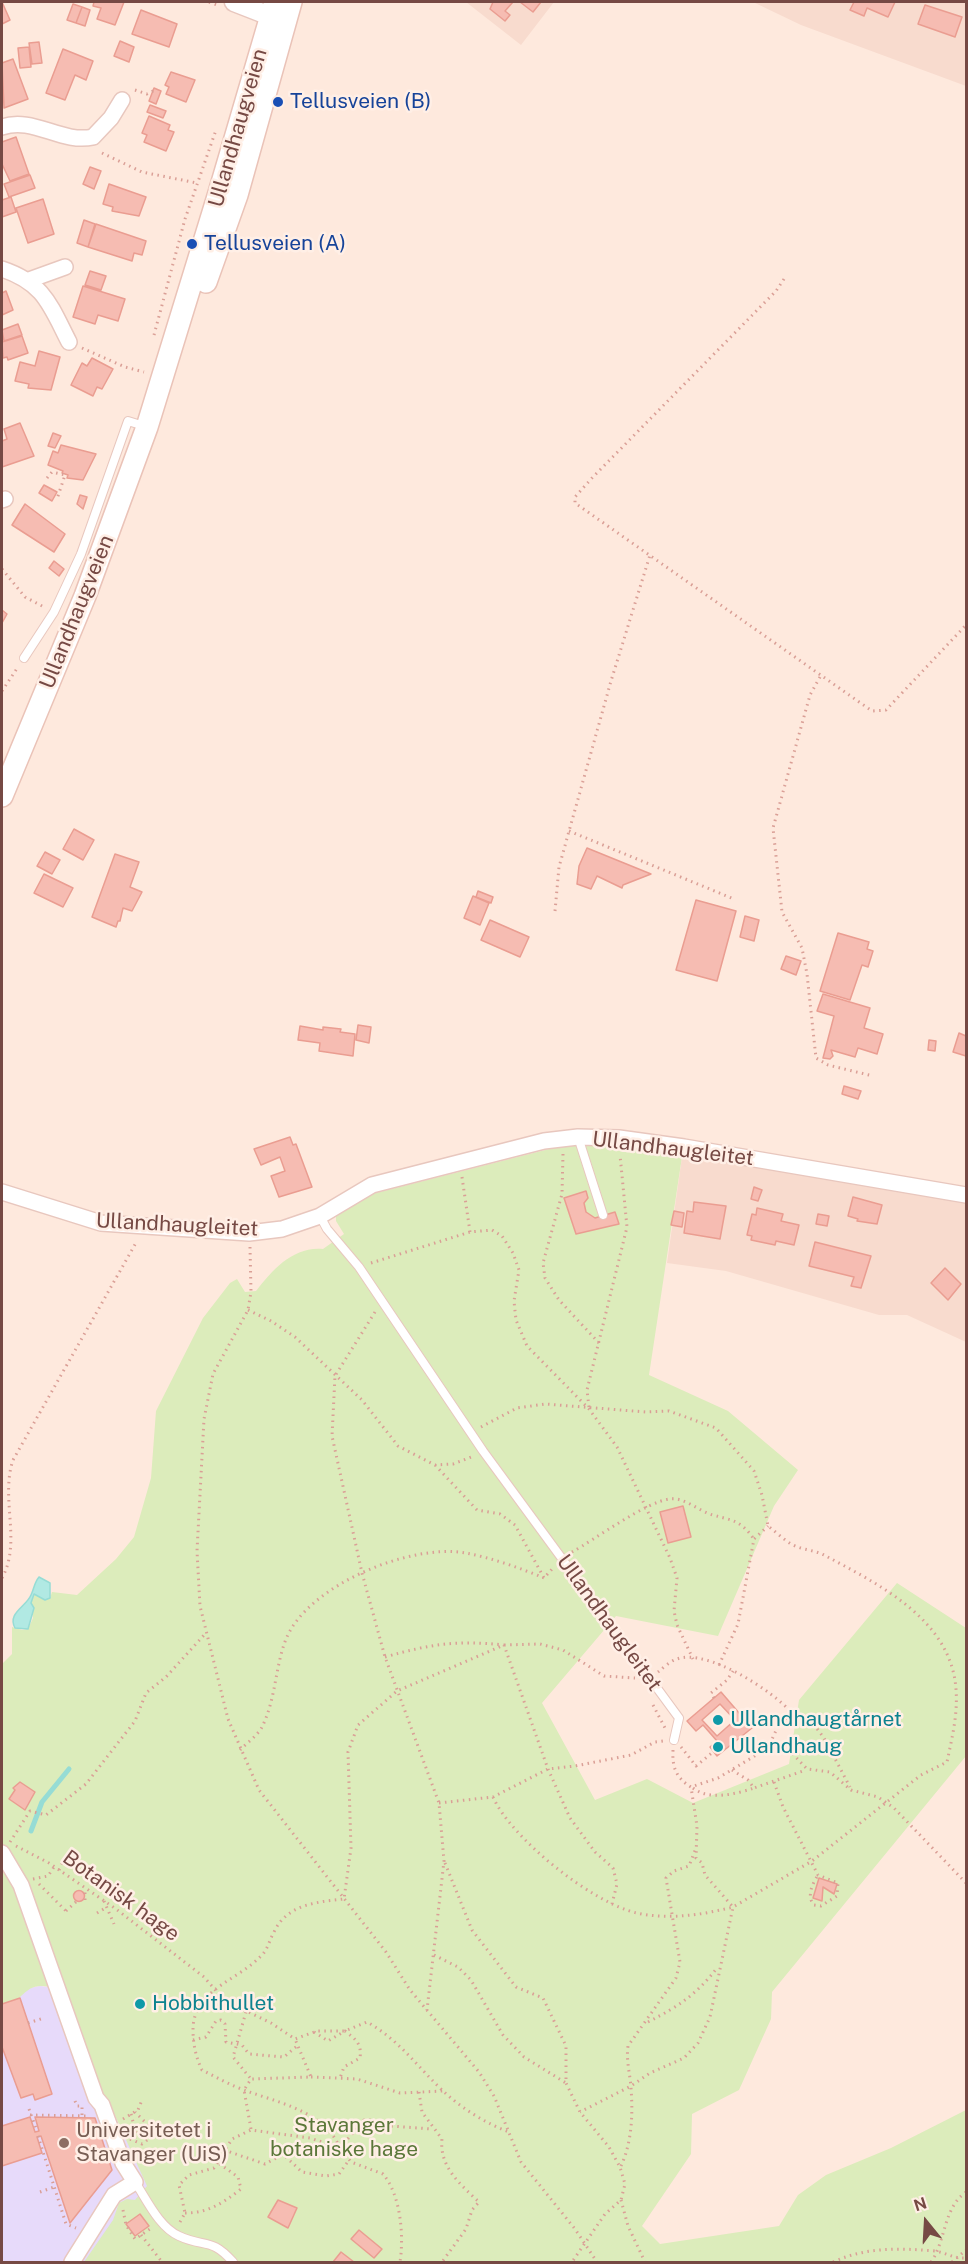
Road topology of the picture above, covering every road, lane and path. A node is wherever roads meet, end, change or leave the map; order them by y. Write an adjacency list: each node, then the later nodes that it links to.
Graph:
1 (234, 2): 2 (street)
2 (281, 6): 16 (main road, Ullandhaugveien)
3 (157, 89): 4 (path)
4 (124, 94): 5 (street)
5 (2, 127)
6 (210, 146): 8 (path)
7 (102, 153): 8 (path)
8 (197, 183): 11 (path)
9 (65, 267): 13 (street)
10 (2, 269): 13 (street)
11 (169, 278)
12 (784, 279): 19 (path)
13 (29, 280): 14 (street)
14 (69, 342): 15 (path)
15 (144, 372)
16 (147, 427): 21 (lane); 26 (main road, Ullandhaugveien)
17 (47, 478): 18 (path)
18 (57, 499)
19 (650, 555): 24 (path); 27 (path)
20 (2, 569): 21 (path)
21 (54, 612): 23 (lane)
22 (966, 625): 24 (path)
23 (24, 658): 25 (path)
24 (820, 677): 30 (path)
25 (2, 691)
26 (2, 796)
27 (569, 831): 28 (path); 29 (path)
28 (734, 899)
29 (555, 911)
30 (873, 1076)
31 (571, 1138): 32 (street, Ullandhaugleitet); 33 (street, Ullandhaugleitet); 36 (lane); 44 (path)
32 (619, 1138): 35 (street, Ullandhaugleitet); 44 (path)
33 (460, 1163): 37 (street, Ullandhaugleitet); 39 (path)
34 (2, 1192): 38 (street, Ullandhaugleitet)
35 (966, 1195)
36 (603, 1215)
37 (320, 1216): 40 (street, Ullandhaugleitet); 41 (lane, Ullandhaugleitet)
38 (147, 1224): 40 (street, Ullandhaugleitet); 55 (path)
39 (470, 1232): 41 (path); 46 (path)
40 (249, 1233): 43 (path)
41 (358, 1267): 42 (lane, Ullandhaugleitet)
42 (382, 1301): 45 (path); 47 (lane, Ullandhaugleitet)
43 (248, 1310): 45 (path); 57 (path)
44 (599, 1343): 46 (path)
45 (335, 1376): 49 (path); 54 (path)
46 (589, 1408): 47 (path); 50 (path); 51 (path)
47 (470, 1432): 48 (lane, Ullandhaugleitet)
48 (483, 1452): 49 (path); 53 (lane, Ullandhaugleitet)
49 (435, 1464): 56 (path)
50 (646, 1508): 52 (path); 53 (path); 60 (path)
51 (768, 1526): 52 (path); 81 (path)
52 (754, 1539): 61 (path)
53 (562, 1559): 56 (path); 63 (lane, Ullandhaugleitet)
54 (362, 1573): 56 (path); 59 (path); 70 (path)
55 (2, 1578)
56 (544, 1578)
57 (205, 1634): 70 (path); 83 (path)
58 (504, 1645): 59 (path); 63 (path); 64 (path); 72 (path)
59 (385, 1657): 64 (path)
60 (693, 1659): 61 (path); 63 (path)
61 (719, 1665): 62 (path)
62 (733, 1671): 65 (path); 66 (path)
63 (649, 1678): 67 (lane, Ullandhaugleitet)
64 (397, 1691): 80 (path); 94 (path)
65 (714, 1698)
66 (792, 1713): 69 (path); 78 (path)
67 (674, 1740): 71 (path); 76 (path)
68 (655, 1742): 72 (path)
69 (768, 1748): 73 (path); 74 (path)
70 (240, 1750): 94 (path)
71 (713, 1752)
72 (548, 1769): 79 (path); 98 (path)
73 (807, 1769): 75 (path); 78 (path)
74 (732, 1770): 76 (path); 77 (path)
75 (774, 1782): 77 (path); 85 (path)
76 (691, 1787): 77 (path); 82 (path)
77 (754, 1788)
78 (851, 1790): 81 (path)
79 (493, 1797): 80 (path); 98 (path)
80 (439, 1803): 84 (path)
81 (886, 1804): 85 (path); 91 (path)
82 (697, 1844): 100 (path); 102 (path)
83 (5, 1848): 87 (path, Botanisk hage); 92 (street)
84 (444, 1861): 104 (path); 121 (path)
85 (812, 1861): 89 (path); 100 (path)
86 (63, 1862): 88 (path)
87 (54, 1867): 88 (path, Botanisk hage); 90 (path)
88 (59, 1870): 93 (path, Botanisk hage)
89 (818, 1875): 89 (path)
90 (37, 1878): 92 (path); 97 (path)
91 (966, 1883)
92 (21, 1885): 134 (street)
93 (85, 1888): 95 (path); 96 (path, Botanisk hage)
94 (344, 1899): 106 (path); 107 (path)
95 (85, 1900)
96 (104, 1900): 99 (path); 106 (path, Botanisk hage)
97 (77, 1901)
98 (612, 1904): 102 (path)
99 (107, 1907): 101 (path); 103 (path)
100 (733, 1908): 102 (path); 105 (path)
101 (97, 1913)
102 (674, 1916): 111 (path)
103 (114, 1924)
104 (434, 1955): 107 (path); 121 (path)
105 (718, 1966): 111 (path); 122 (path)
106 (214, 1990): 108 (path, Botanisk hage); 115 (path)
107 (427, 2010): 138 (path)
108 (246, 2012): 114 (path, Botanisk hage); 116 (path)
109 (44, 2018): 110 (path)
110 (28, 2023)
111 (645, 2023): 122 (path)
112 (345, 2031): 113 (path); 113 (path); 119 (path); 124 (path)
113 (314, 2032): 114 (path)
114 (295, 2039): 117 (path)
115 (194, 2040): 116 (path); 123 (path)
116 (235, 2045): 117 (path); 120 (path)
117 (297, 2046): 118 (path)
118 (311, 2077): 119 (path); 120 (path)
119 (340, 2078): 125 (path)
120 (251, 2079): 123 (path)
121 (566, 2083): 130 (path)
122 (631, 2086): 130 (path); 144 (path)
123 (244, 2090): 136 (path); 140 (path)
124 (443, 2091): 125 (path); 138 (path)
125 (419, 2092): 135 (path)
126 (142, 2100): 129 (path)
127 (75, 2101): 132 (path)
128 (28, 2109): 131 (path)
129 (135, 2112): 134 (path); 134 (path)
130 (580, 2112): 144 (path)
131 (30, 2115): 132 (path); 137 (path)
132 (82, 2115): 133 (path)
133 (89, 2118)
134 (115, 2127): 145 (street)
135 (432, 2129): 140 (path); 165 (path)
136 (251, 2130): 140 (path); 141 (path)
137 (37, 2132)
138 (508, 2132): 156 (path)
139 (38, 2136): 146 (path)
140 (340, 2148): 142 (path)
141 (223, 2150): 142 (path); 143 (path)
142 (349, 2160): 164 (path)
143 (217, 2162): 151 (path); 151 (path)
144 (620, 2166): 149 (path)
145 (135, 2182): 154 (lane); 161 (street)
146 (54, 2187): 147 (path); 152 (path)
147 (40, 2192)
148 (966, 2192): 158 (path)
149 (621, 2200): 156 (path); 168 (path)
150 (117, 2206): 155 (path)
151 (185, 2213): 154 (path)
152 (78, 2228)
153 (150, 2229): 155 (path)
154 (173, 2232): 163 (lane)
155 (140, 2235): 162 (path)
156 (585, 2244): 166 (path); 167 (path)
157 (966, 2250): 160 (path)
158 (939, 2252): 160 (path); 169 (path); 170 (path)
159 (966, 2258): 160 (path)
160 (956, 2259): 171 (path)
161 (72, 2262)
162 (162, 2262)
163 (233, 2262)
164 (400, 2262)
165 (442, 2262)
166 (572, 2262)
167 (597, 2262)
168 (645, 2262)
169 (833, 2262)
170 (931, 2262)
171 (952, 2262)

